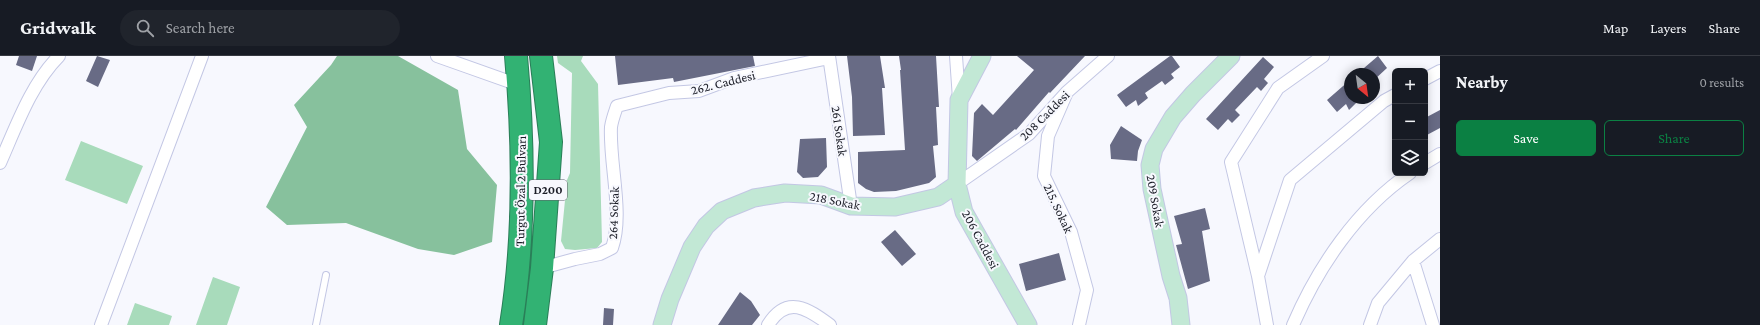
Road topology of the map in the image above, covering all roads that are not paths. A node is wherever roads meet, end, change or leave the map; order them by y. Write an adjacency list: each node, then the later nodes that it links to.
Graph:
1 (59, 56): 21 (street)
2 (202, 56): 30 (street)
3 (438, 56): 14 (street)
4 (516, 56): 14 (highway, Turgut Özal 2 Bulvarı / D200)
5 (541, 56): 27 (highway, Turgut Özal 2 Bulvarı / D200)
6 (956, 56): 17 (street)
7 (982, 56): 17 (street, 206 Caddesi)
8 (1108, 56): 15 (street, 208 Caddesi)
9 (1231, 56): 39 (street, 209 Sokak)
10 (1323, 56): 29 (street)
11 (829, 57): 18 (street, 262. Caddesi); 24 (street, 261 Sokak)
12 (1440, 71): 13 (street)
13 (1428, 77)
14 (519, 85): 32 (highway, Turgut Özal 2 Bulvarı / D200)
15 (1067, 92): 23 (street, 208 Caddesi); 38 (street, 215. Sokak)
16 (1392, 97): 29 (street)
17 (959, 100): 23 (street, 206 Caddesi)
18 (617, 106): 27 (street, 264 Sokak)
19 (1440, 154): 20 (street)
20 (1428, 161)
21 (0, 163)
22 (1406, 176): 41 (street)
23 (957, 184): 24 (street, 218 Sokak); 37 (street, 206 Caddesi)
24 (851, 206): 34 (street, 218 Sokak)
25 (1440, 239): 26 (street)
26 (1413, 261): 42 (street); 43 (street)
27 (542, 268): 33 (highway, Turgut Özal 2 Bulvarı / D200)
28 (326, 275): 31 (lane)
29 (1258, 276): 40 (street)
30 (101, 325)
31 (316, 325)
32 (511, 325)
33 (535, 325)
34 (662, 325)
35 (768, 325): 36 (street)
36 (830, 325)
37 (1028, 325)
38 (1079, 325)
39 (1181, 325)
40 (1267, 325)
41 (1293, 325)
42 (1370, 325)
43 (1433, 325)

